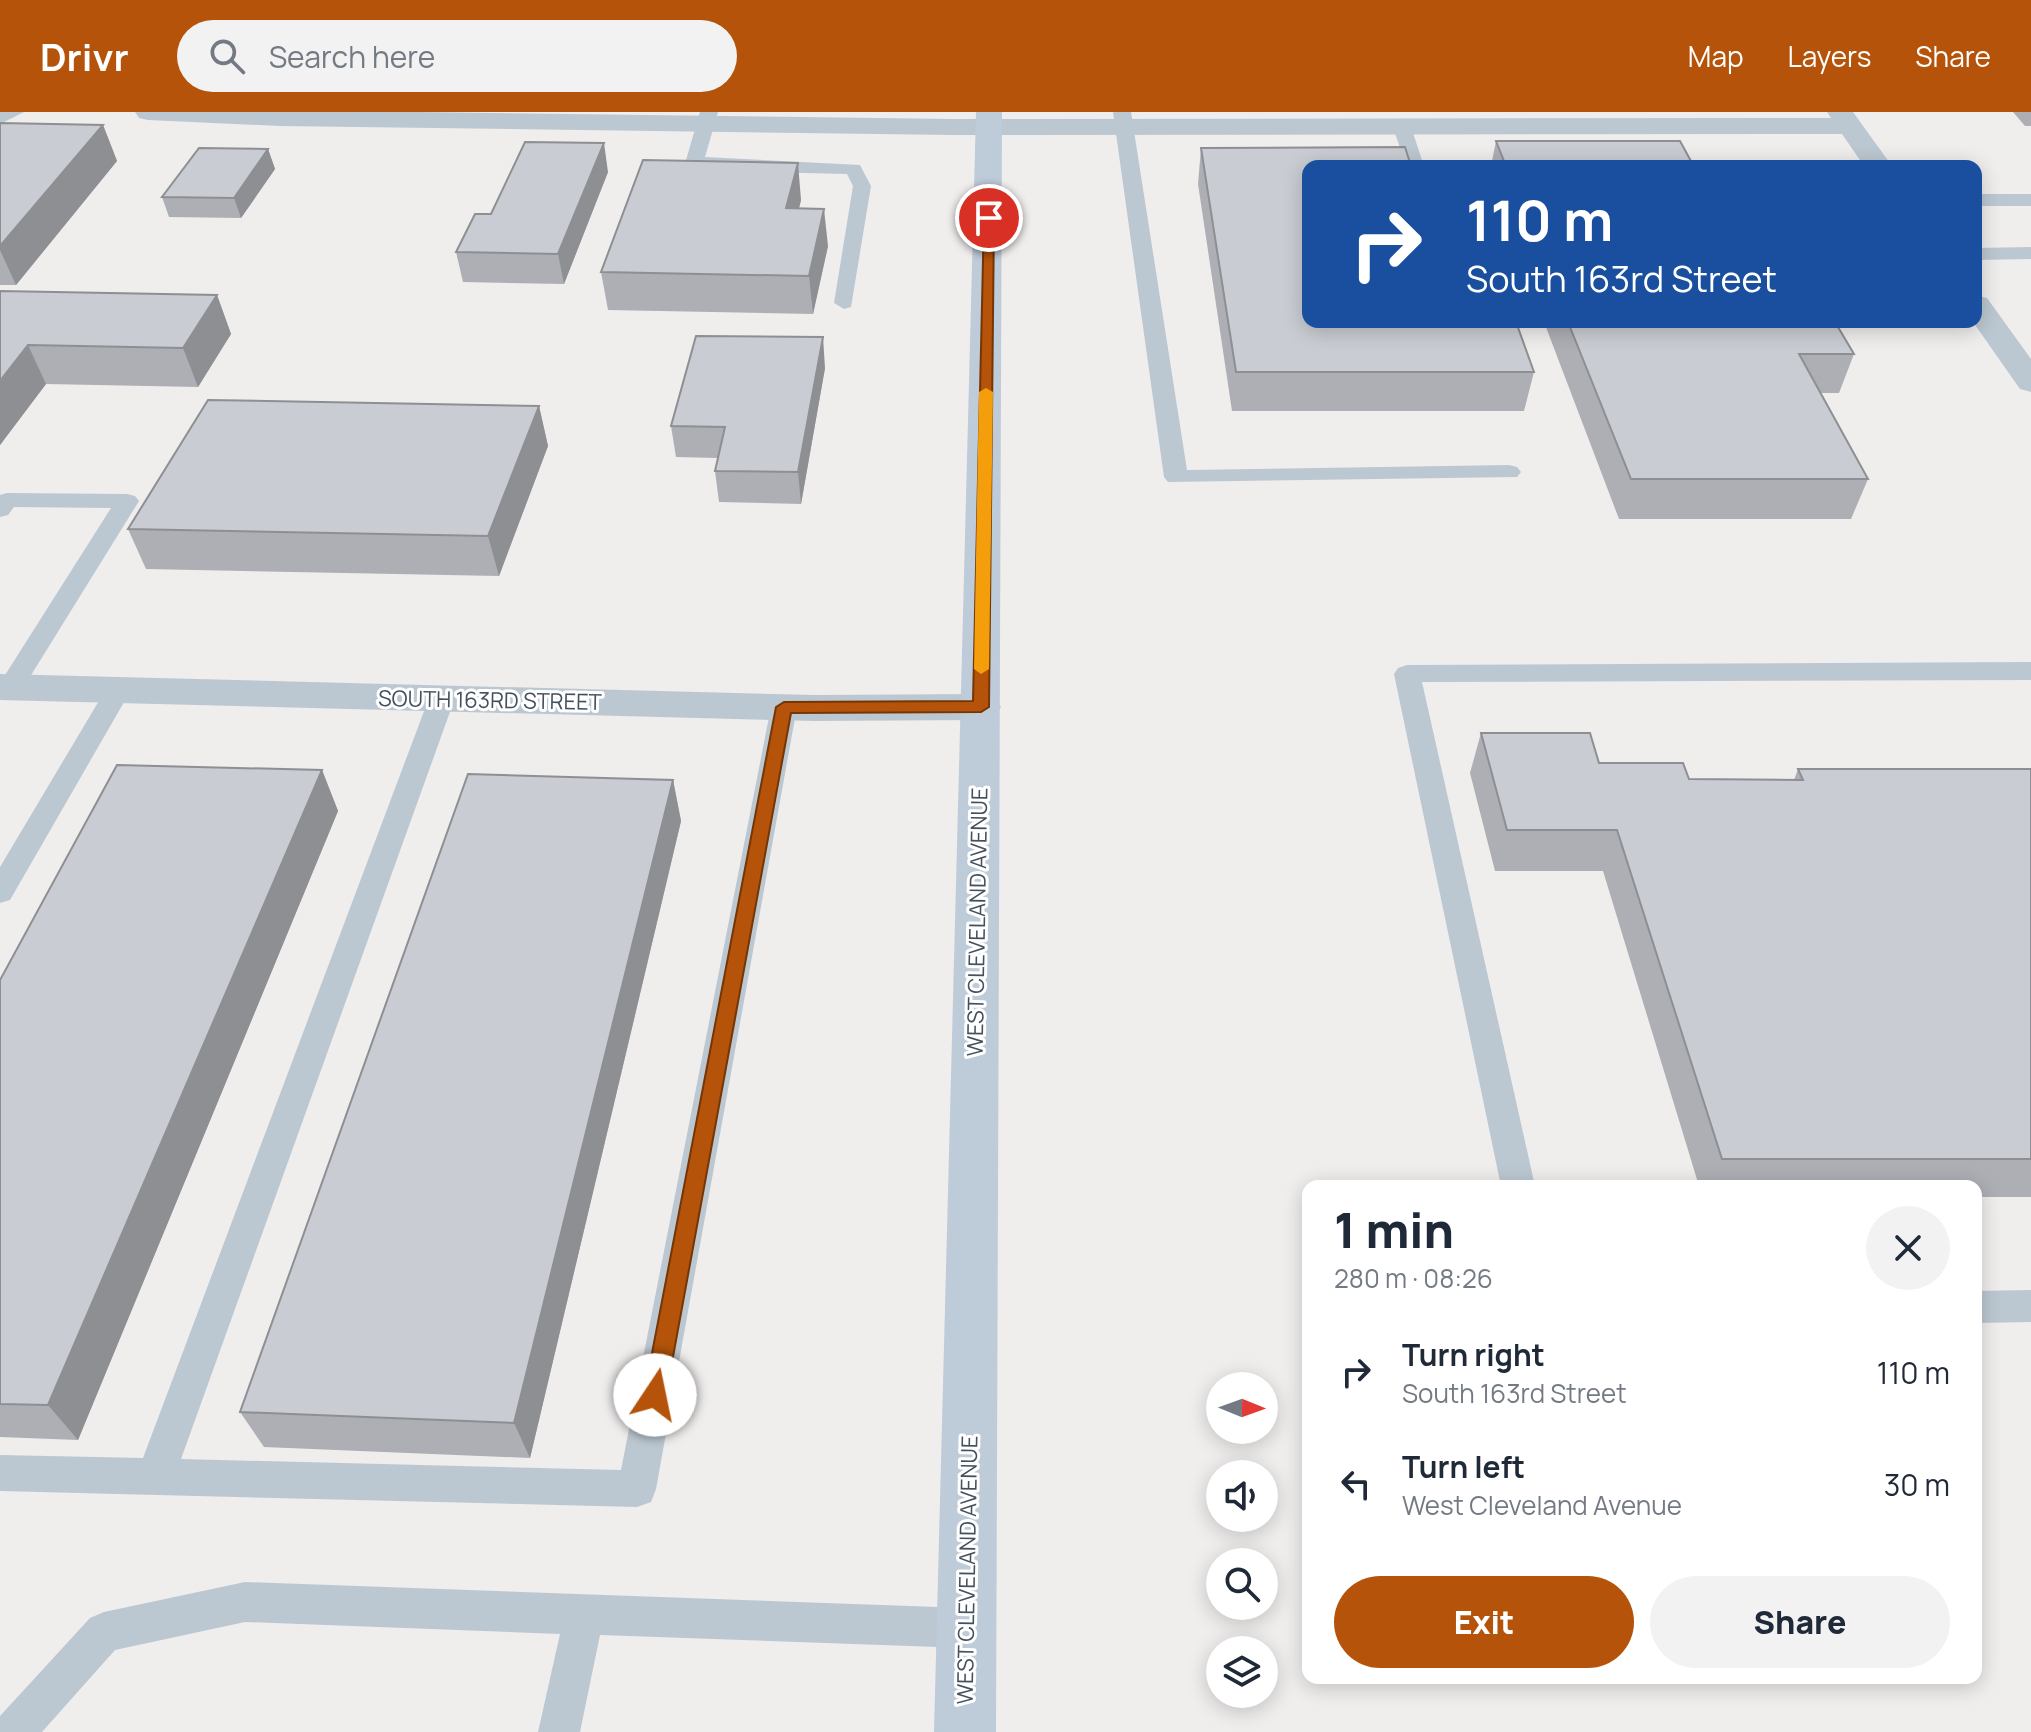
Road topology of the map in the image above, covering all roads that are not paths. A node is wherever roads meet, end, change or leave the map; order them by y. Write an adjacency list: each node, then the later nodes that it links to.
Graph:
1 (15, 112): 4 (lane)
2 (148, 112): 3 (street)
3 (707, 118): 5 (street); 16 (lane)
4 (0, 119)
5 (990, 119): 7 (street); 26 (main road, WEST CLEVELAND AVENUE)
6 (1845, 119): 9 (street); 11 (street)
7 (1123, 120): 8 (street); 19 (lane)
8 (1316, 120): 9 (street)
9 (1402, 127): 10 (lane)
10 (1413, 160)
11 (1874, 160)
12 (1982, 200): 13 (lane)
13 (2031, 200)
14 (2031, 253): 15 (lane)
15 (1982, 254)
16 (844, 303)
17 (1982, 316): 18 (street)
18 (2031, 382)
19 (1509, 472)
20 (0, 510): 22 (lane)
21 (2031, 671): 28 (lane)
22 (6, 687): 23 (street, SOUTH 163RD STREET)
23 (118, 690): 24 (street, SOUTH 163RD STREET); 27 (lane)
24 (442, 698): 25 (street, SOUTH 163RD STREET); 32 (lane)
25 (784, 707): 26 (street, SOUTH 163RD STREET); 32 (lane)
26 (981, 707): 34 (main road, WEST CLEVELAND AVENUE)
27 (0, 892)
28 (1517, 1180)
29 (2031, 1306): 30 (lane)
30 (1982, 1307)
31 (0, 1473): 32 (lane)
32 (155, 1477)
33 (584, 1615): 34 (lane); 35 (lane); 36 (lane)
34 (966, 1628): 37 (main road, WEST CLEVELAND AVENUE)
35 (14, 1732)
36 (559, 1732)
37 (965, 1732)

